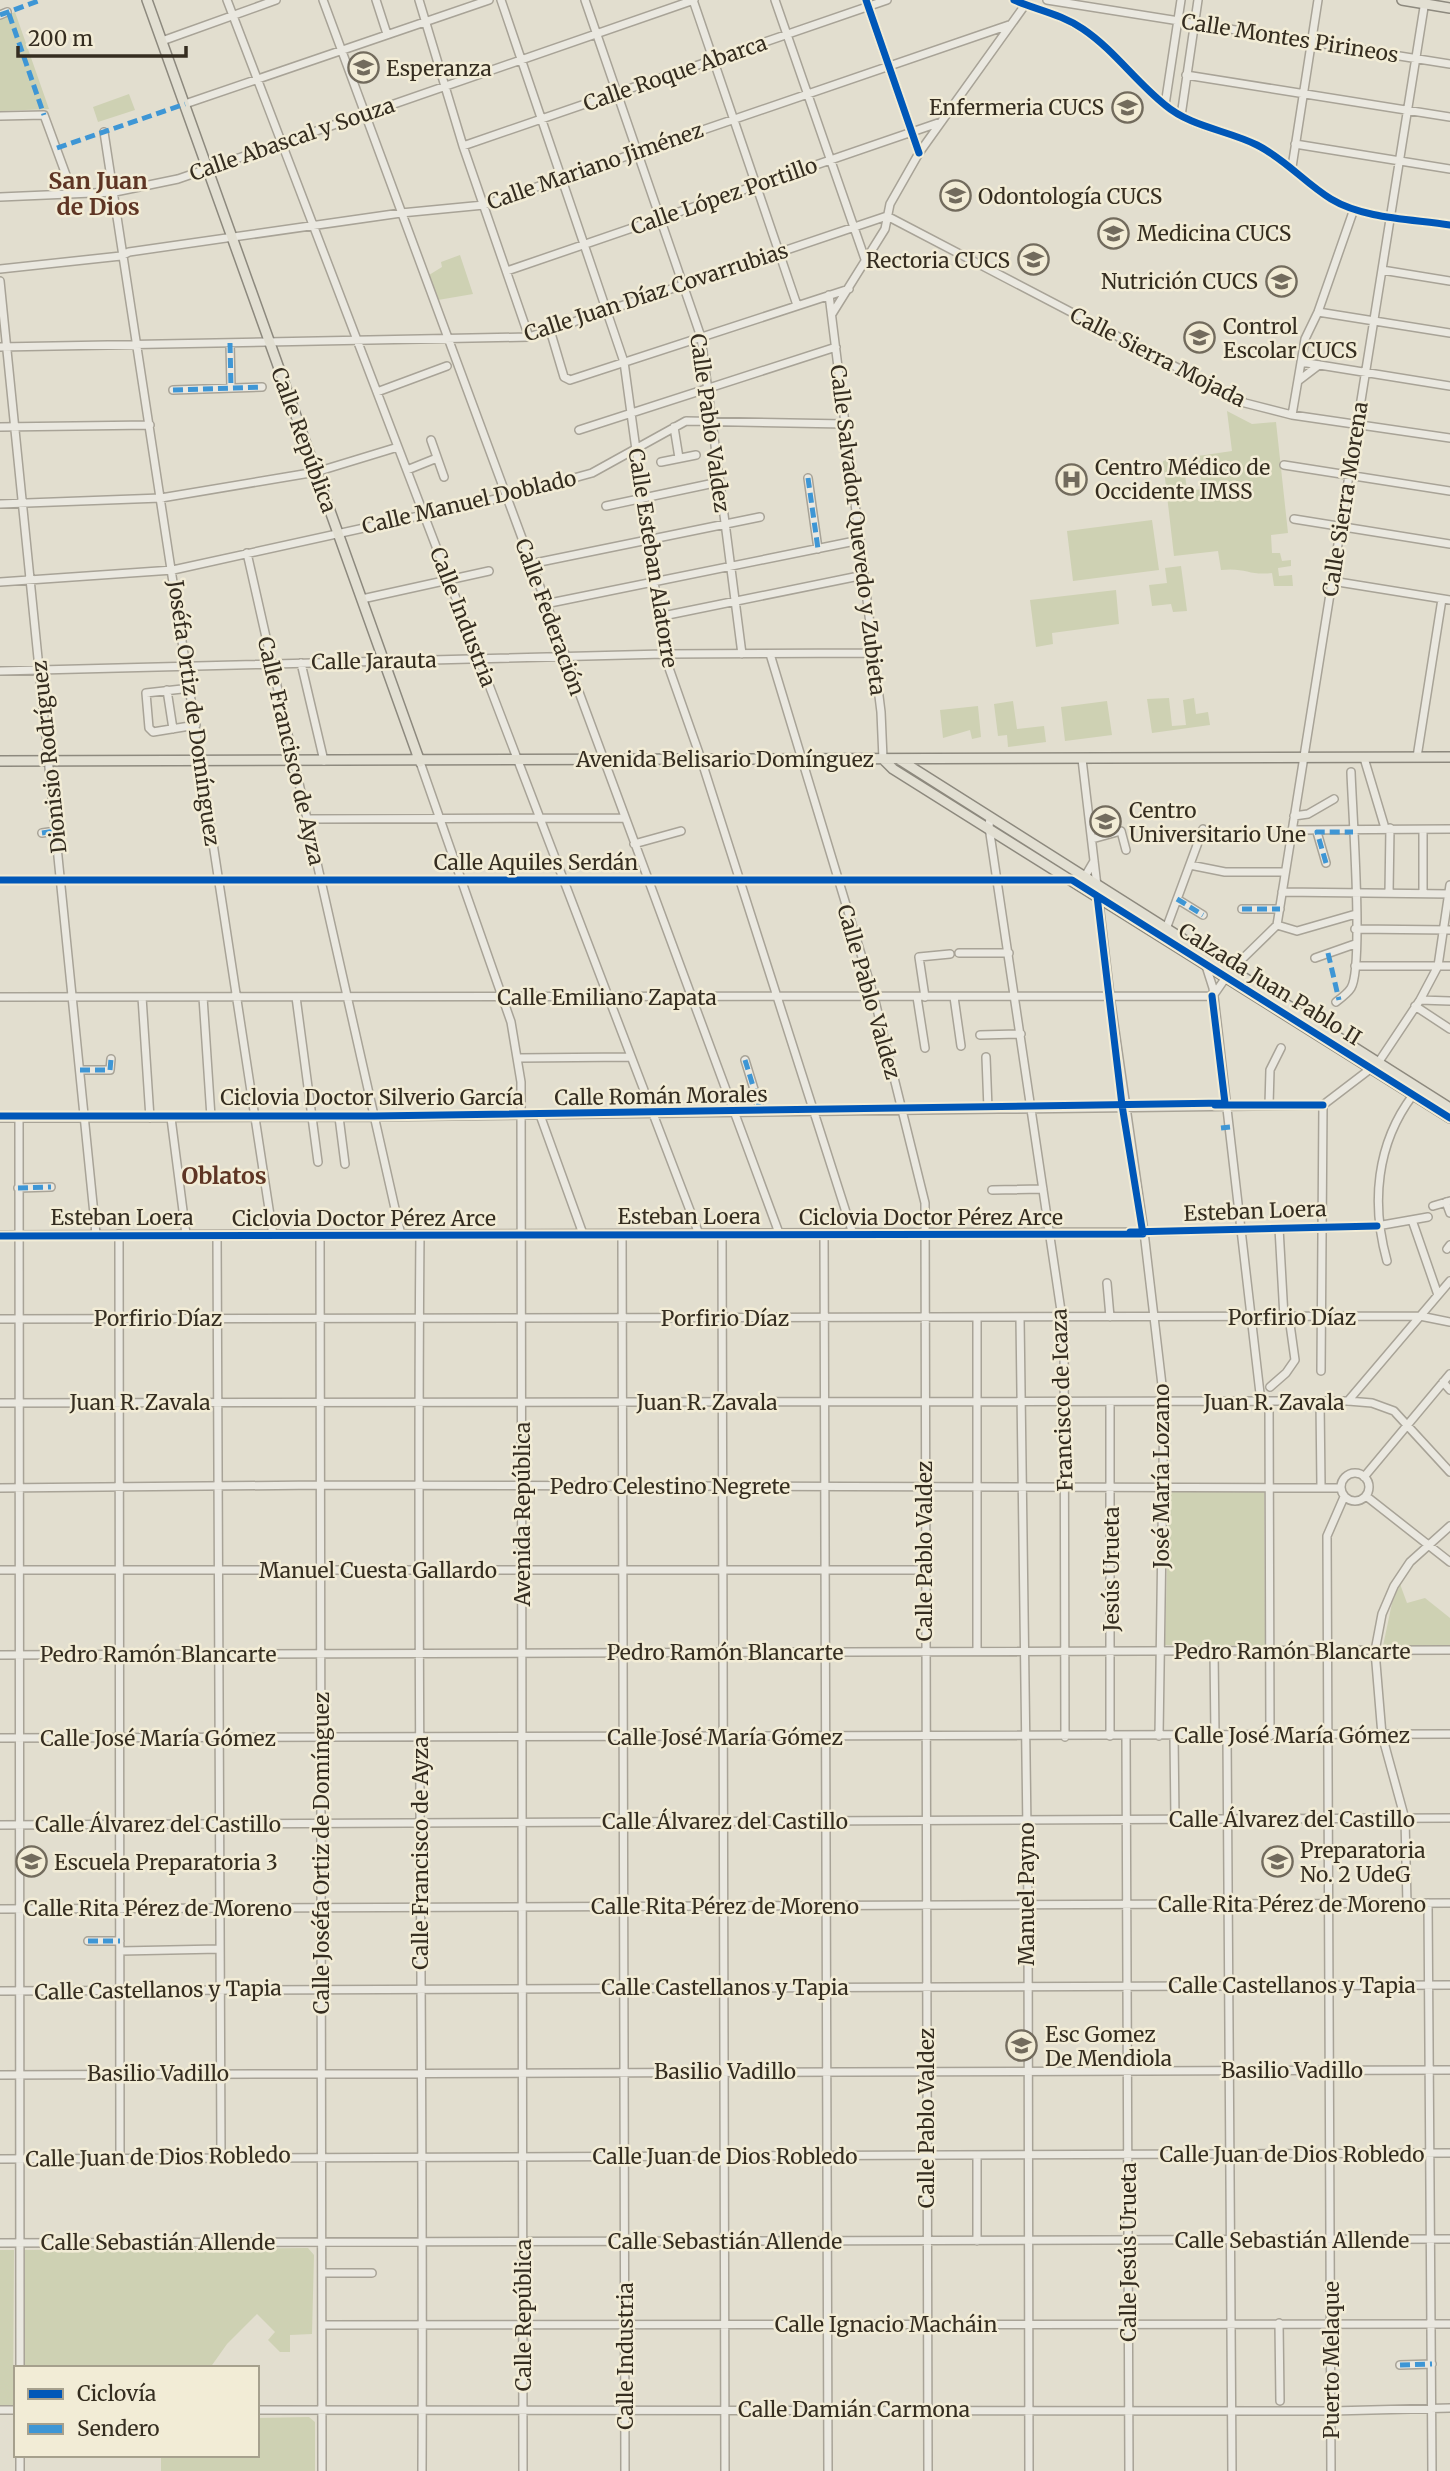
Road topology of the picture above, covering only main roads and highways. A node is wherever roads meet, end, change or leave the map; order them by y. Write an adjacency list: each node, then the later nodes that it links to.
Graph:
1 (147, 0): 9 (main road, Calle República)
2 (1402, 0): 3 (main road)
3 (1425, 2): 4 (main road)
4 (1450, 8)
5 (1450, 757): 7 (main road, Avenida Belisario Domínguez)
6 (883, 759): 7 (main road, Avenida Belisario Domínguez); 9 (main road, Avenida Belisario Domínguez); 10 (main road, Calzada Juan Pablo II)
7 (898, 759): 10 (main road, Calzada Juan Pablo II)
8 (0, 761): 9 (main road, Avenida Belisario Domínguez)
9 (420, 762)
10 (989, 822): 11 (main road, Calzada Juan Pablo II); 11 (main road, Calzada Juan Pablo II)
11 (1228, 974): 12 (main road, Calzada Juan Pablo II)
12 (1375, 1065): 13 (main road, Calzada Juan Pablo II); 14 (main road, Calzada Juan Pablo II)
13 (1450, 1108)
14 (1450, 1118)

